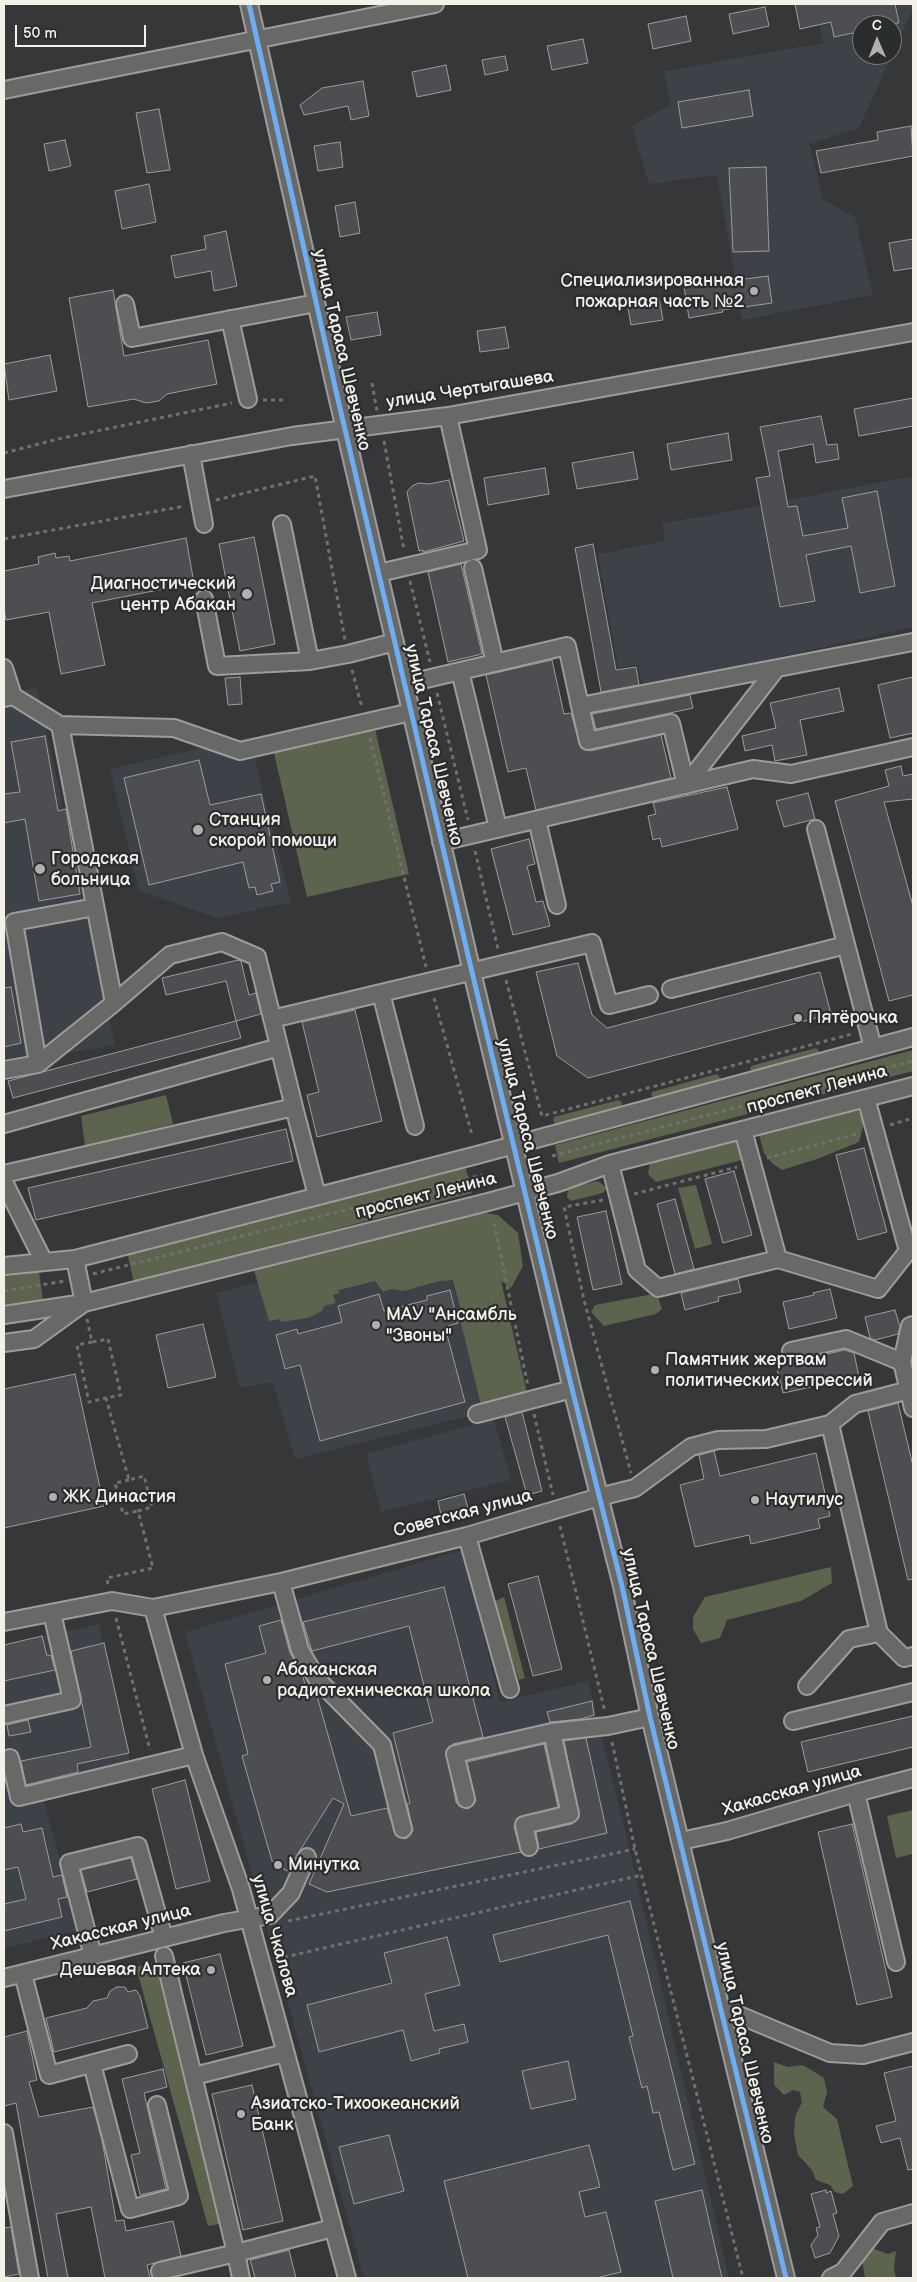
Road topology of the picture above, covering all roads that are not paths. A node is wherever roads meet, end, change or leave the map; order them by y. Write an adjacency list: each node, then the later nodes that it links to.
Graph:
1 (249, 4): 3 (street, улица Тараса Шевченко)
2 (435, 4): 3 (street)
3 (257, 40): 4 (street); 5 (street, улица Тараса Шевченко)
4 (4, 90)
5 (316, 303): 7 (street); 11 (street, улица Тараса Шевченко)
6 (126, 304): 7 (street)
7 (230, 319): 9 (street)
8 (913, 332): 10 (street, улица Чертыгашева)
9 (248, 400)
10 (448, 416): 11 (street, улица Чертыгашева); 17 (street)
11 (345, 428): 12 (street, улица Чертыгашева); 17 (street, улица Тараса Шевченко)
12 (191, 454): 13 (street, улица Чертыгашева); 14 (street)
13 (4, 489)
14 (204, 524)
15 (282, 524): 21 (street)
16 (474, 568): 22 (street)
17 (379, 573): 19 (street, улица Тараса Шевченко)
18 (204, 599): 21 (street)
19 (395, 642): 21 (street); 26 (street, улица Тараса Шевченко)
20 (913, 642): 24 (street)
21 (310, 661)
22 (495, 663): 25 (street); 28 (street)
23 (4, 668): 27 (street)
24 (776, 668): 28 (street); 32 (street)
25 (460, 671): 26 (street); 34 (street)
26 (405, 684): 29 (street, улица Тараса Шевченко)
27 (8, 697): 30 (street)
28 (580, 706): 32 (street)
29 (411, 712): 30 (street); 36 (street, улица Тараса Шевченко)
30 (60, 725): 38 (street)
31 (913, 747): 32 (street)
32 (686, 785): 33 (street)
33 (537, 820): 34 (street); 37 (street)
34 (498, 828): 36 (street)
35 (816, 829): 39 (street)
36 (441, 842): 40 (street, улица Тараса Шевченко)
37 (558, 905)
38 (95, 907): 44 (street); 49 (street)
39 (846, 945): 41 (street); 48 (street)
40 (472, 972): 42 (street); 43 (street); 57 (street, улица Тараса Шевченко)
41 (671, 989)
42 (381, 993): 45 (street); 55 (street)
43 (649, 995)
44 (114, 1003): 45 (street); 49 (street)
45 (272, 1019): 47 (street)
46 (913, 1038): 48 (street, проспект Ленина)
47 (279, 1047): 53 (street); 54 (street)
48 (873, 1048): 57 (street, проспект Ленина)
49 (38, 1064): 50 (street)
50 (4, 1070)
51 (913, 1086): 52 (street, проспект Ленина)
52 (866, 1098): 56 (street, проспект Ленина); 64 (street)
53 (294, 1107): 59 (street); 62 (street)
54 (4, 1124)
55 (415, 1126)
56 (743, 1130): 58 (street, проспект Ленина); 64 (street)
57 (515, 1145): 61 (street, улица Тараса Шевченко); 62 (street, проспект Ленина)
58 (610, 1164): 61 (street, проспект Ленина); 64 (street)
59 (4, 1174)
60 (4, 1182): 65 (street)
61 (526, 1191): 67 (street, проспект Ленина); 73 (street, улица Тараса Шевченко)
62 (317, 1196): 63 (street, проспект Ленина)
63 (75, 1259): 65 (street, проспект Ленина); 67 (street)
64 (778, 1259)
65 (44, 1262): 66 (street, проспект Ленина)
66 (4, 1266)
67 (84, 1303): 68 (street, проспект Ленина); 70 (street)
68 (4, 1315)
69 (913, 1326): 72 (street)
70 (4, 1343)
71 (791, 1351): 72 (street)
72 (902, 1362): 74 (street)
73 (572, 1389): 76 (street); 78 (street, улица Тараса Шевченко)
74 (911, 1390): 75 (street); 77 (street, Советская улица)
75 (913, 1408)
76 (476, 1414)
77 (830, 1424): 78 (street, Советская улица); 84 (street)
78 (599, 1497): 79 (street, Советская улица); 90 (street, улица Тараса Шевченко)
79 (467, 1536): 80 (street, Советская улица); 87 (street)
80 (282, 1582): 81 (street, Советская улица); 98 (street)
81 (153, 1608): 82 (street, Советская улица); 93 (street, улица Чкалова)
82 (52, 1613): 83 (street, Советская улица); 89 (street)
83 (4, 1622)
84 (879, 1633): 85 (street); 86 (street)
85 (913, 1656)
86 (807, 1686)
87 (510, 1689)
88 (913, 1692): 91 (street)
89 (4, 1715)
90 (650, 1717): 92 (street); 99 (street, улица Тараса Шевченко)
91 (793, 1721)
92 (552, 1732): 97 (street); 100 (street)
93 (194, 1755): 94 (street); 102 (street, улица Чкалова)
94 (10, 1758)
95 (913, 1778): 96 (street, Хакасская улица)
96 (856, 1793): 99 (street, Хакасская улица); 106 (street)
97 (466, 1799)
98 (403, 1829)
99 (681, 1841): 109 (street, улица Тараса Шевченко)
100 (529, 1848)
101 (307, 1857): 102 (street, Хакасская улица)
102 (248, 1917): 103 (street, Хакасская улица); 111 (street, улица Чкалова)
103 (164, 1938): 104 (street, Хакасская улица); 104 (street)
104 (93, 1956): 107 (street, Хакасская улица)
105 (164, 1956): 114 (street)
106 (896, 1962)
107 (23, 1974): 108 (street, Хакасская улица); 113 (street)
108 (4, 1978)
109 (722, 2008): 110 (street); 124 (street, улица Тараса Шевченко)
110 (913, 2042)
111 (285, 2053): 114 (street); 118 (street, улица Чкалова)
112 (128, 2054): 113 (street)
113 (92, 2064): 115 (street)
114 (194, 2076): 119 (street)
115 (157, 2105)
116 (4, 2133): 120 (street)
117 (913, 2213): 125 (street)
118 (333, 2228): 119 (street); 123 (street, улица Чкалова)
119 (236, 2253): 121 (street); 122 (street)
120 (30, 2278)
121 (162, 2278)
122 (241, 2278)
123 (347, 2278)
124 (786, 2278)
125 (831, 2278)

